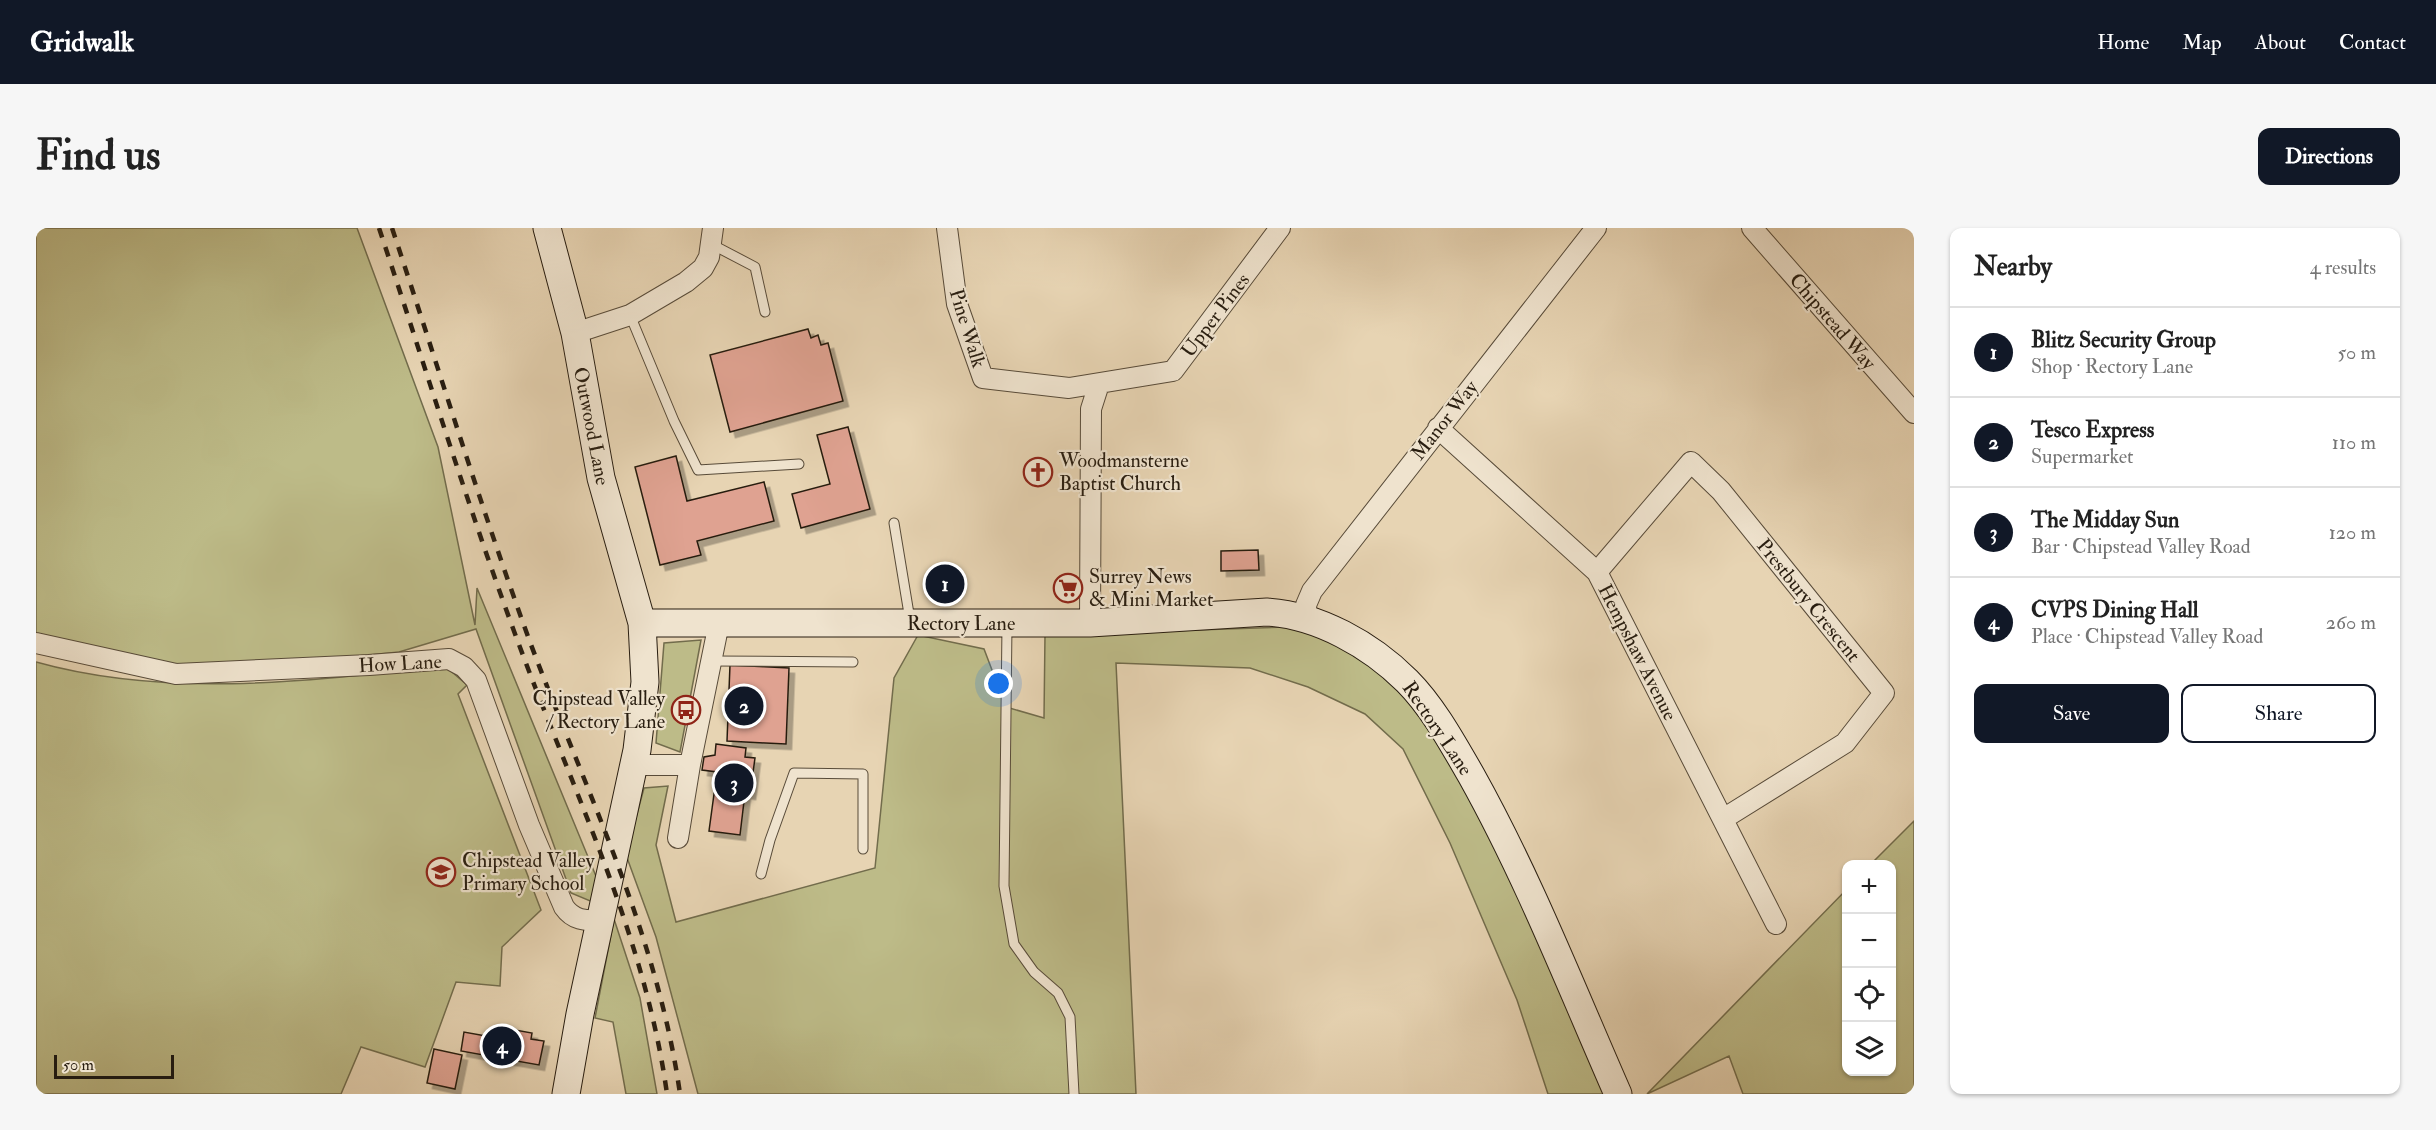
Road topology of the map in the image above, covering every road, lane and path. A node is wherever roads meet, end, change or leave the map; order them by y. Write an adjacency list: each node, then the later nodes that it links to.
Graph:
1 (548, 228): 9 (main road, Outwood Lane)
2 (947, 228): 11 (street, Pine Walk)
3 (1280, 228): 10 (street, Upper Pines)
4 (1596, 228): 14 (street, Manor Way)
5 (1752, 228): 13 (street, Chipstead Way)
6 (713, 236): 7 (lane); 8 (street)
7 (765, 312)
8 (630, 315): 9 (street); 15 (lane)
9 (575, 333): 19 (main road, Outwood Lane)
10 (1099, 384): 11 (street, Pine Walk); 12 (street)
11 (1070, 388): 12 (street)
12 (1091, 409): 23 (street)
13 (1914, 413)
14 (1438, 428): 17 (street, Hempshaw Avenue); 18 (street, Manor Way)
15 (799, 464)
16 (894, 523): 21 (lane)
17 (1597, 572): 29 (street, Hempshaw Avenue); 29 (street, Prestbury Crescent)
18 (1307, 619): 23 (main road, Rectory Lane); 37 (main road, Rectory Lane)
19 (642, 623): 20 (main road, Rectory Lane); 27 (main road, Outwood Lane)
20 (719, 623): 21 (main road, Rectory Lane); 25 (street)
21 (911, 623): 22 (main road, Rectory Lane)
22 (1007, 623): 23 (main road, Rectory Lane); 36 (lane)
23 (1090, 623)
24 (36, 644): 33 (street, How Lane)
25 (711, 661): 26 (lane); 28 (street)
26 (853, 662)
27 (634, 765): 28 (street); 33 (main road, Outwood Lane)
28 (690, 765): 30 (street)
29 (1723, 819): 34 (street, Hempshaw Avenue)
30 (678, 838)
31 (863, 849): 32 (lane)
32 (761, 874)
33 (600, 920): 35 (main road, Outwood Lane)
34 (1776, 924)
35 (566, 1094)
36 (1074, 1094)
37 (1618, 1094)

